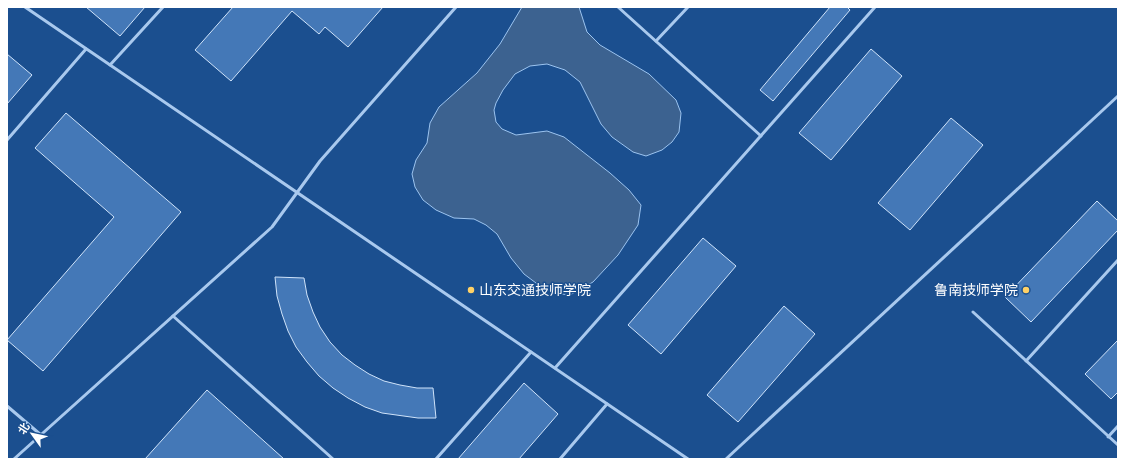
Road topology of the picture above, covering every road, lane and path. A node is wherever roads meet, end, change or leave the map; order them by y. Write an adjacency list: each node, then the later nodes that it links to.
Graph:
1 (25, 7): 8 (lane)
2 (163, 7): 9 (lane)
3 (456, 7): 13 (lane)
4 (618, 7): 7 (lane)
5 (688, 7): 7 (lane)
6 (875, 7): 11 (lane)
7 (656, 41): 11 (lane)
8 (86, 49): 9 (lane); 12 (lane)
9 (110, 65): 13 (lane)
10 (1118, 96): 31 (lane)
11 (762, 136): 19 (lane)
12 (7, 140)
13 (297, 192): 16 (lane); 17 (lane)
14 (1118, 260): 18 (lane)
15 (973, 312): 18 (lane)
16 (173, 316): 23 (lane); 27 (lane)
17 (531, 352): 19 (lane); 28 (lane)
18 (1026, 361): 24 (lane)
19 (555, 368): 20 (lane)
20 (607, 404): 29 (lane); 30 (lane)
21 (7, 406): 23 (lane)
22 (1118, 426): 24 (lane)
23 (40, 435): 26 (lane)
24 (1108, 437): 25 (lane)
25 (1118, 445)
26 (14, 459)
27 (333, 459)
28 (436, 459)
29 (560, 459)
30 (688, 459)
31 (726, 459)

